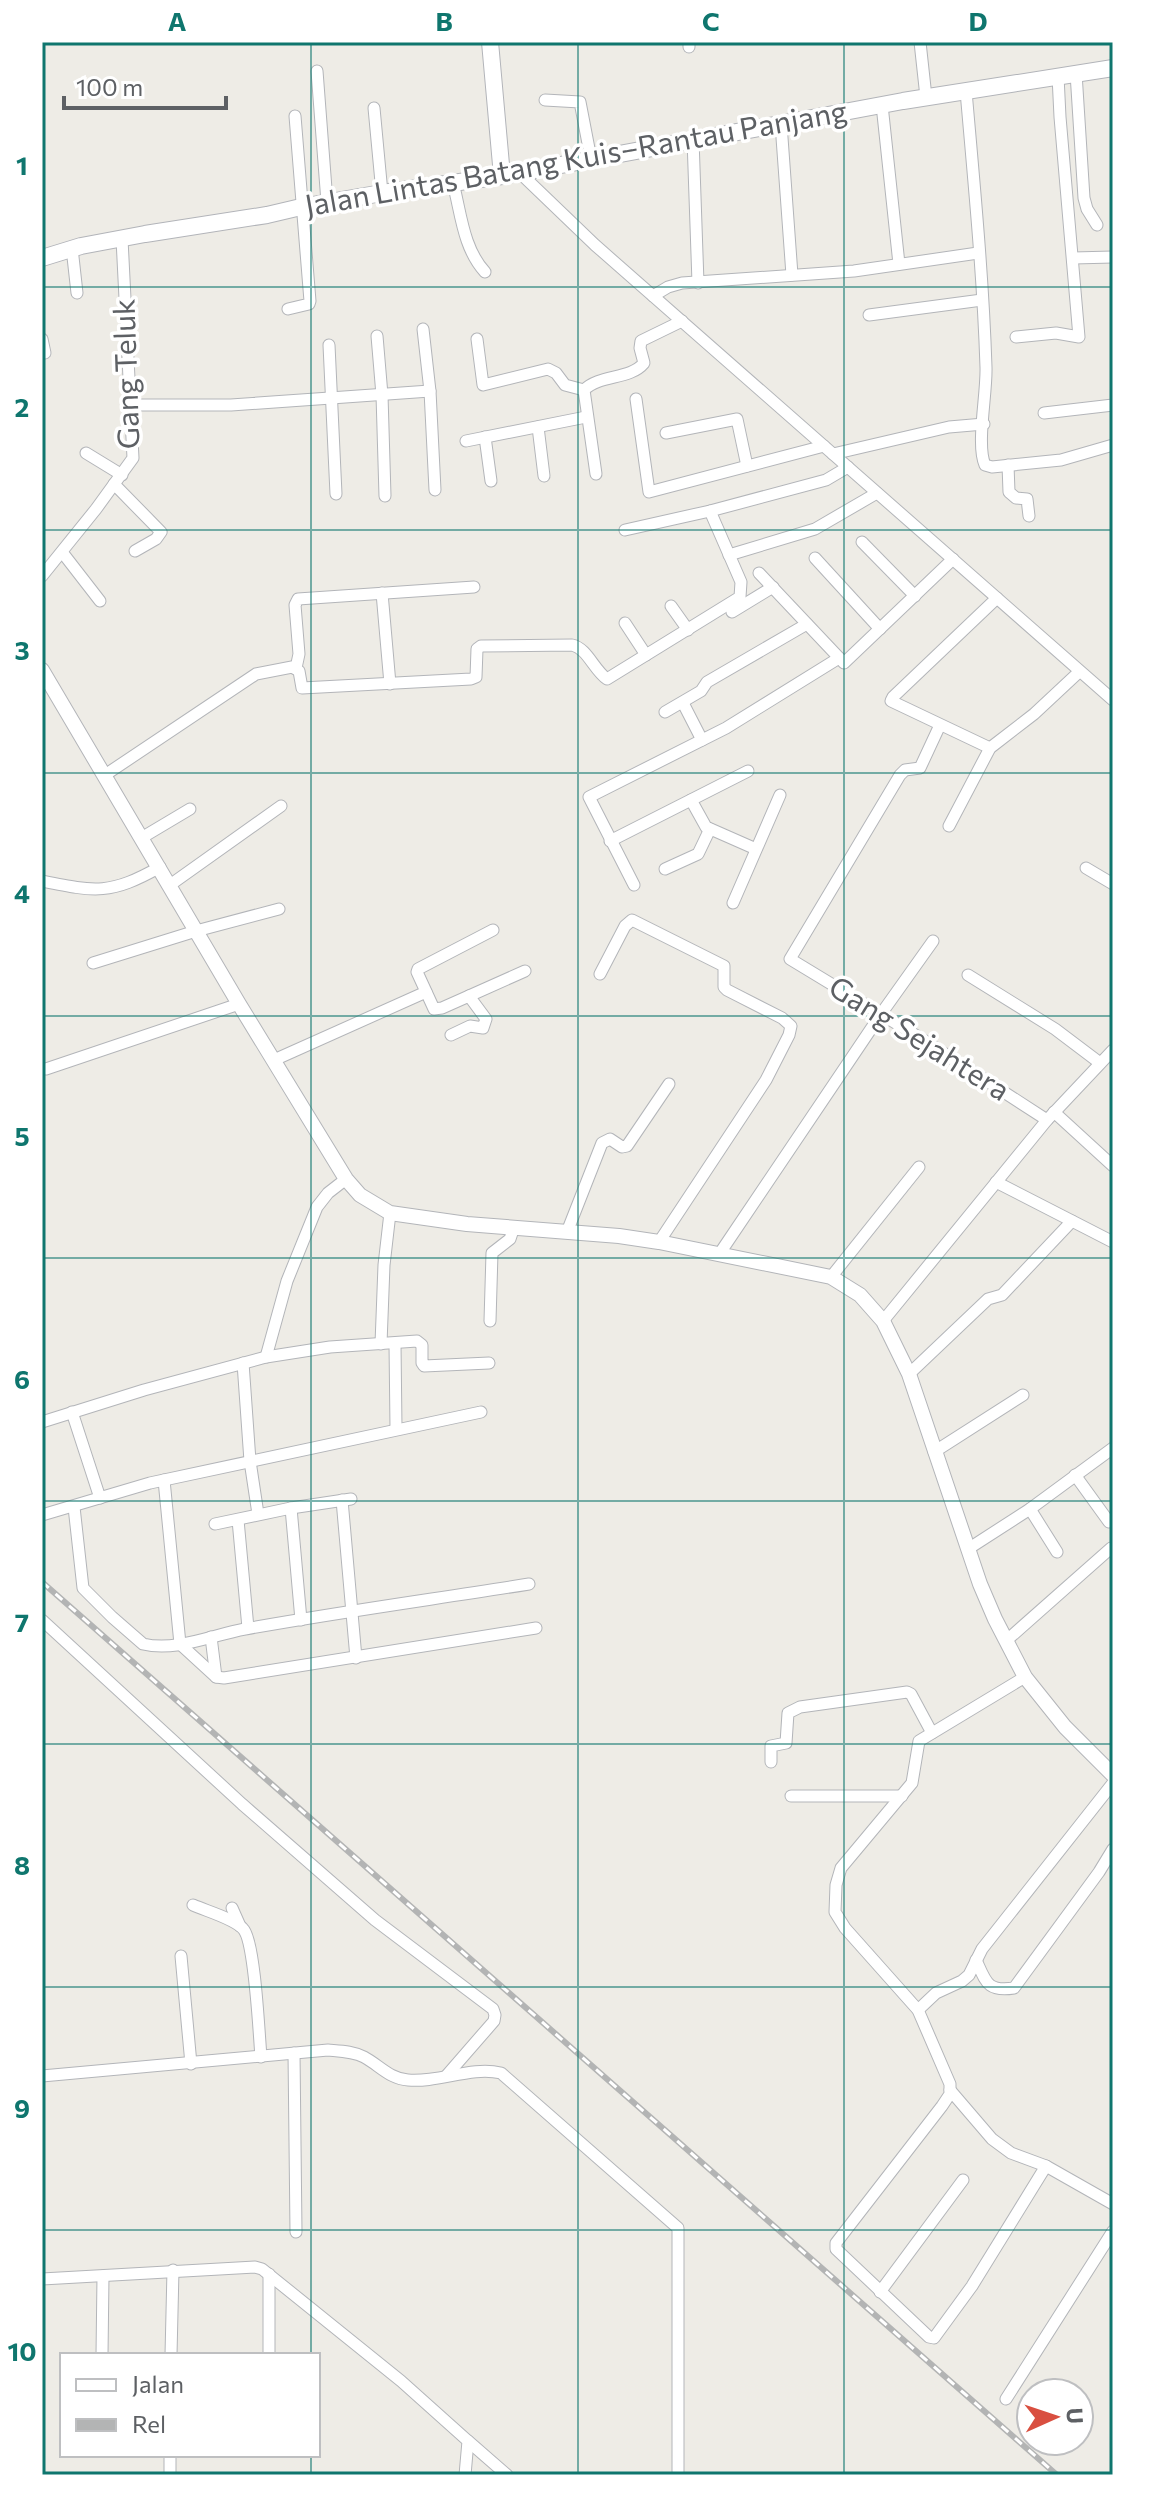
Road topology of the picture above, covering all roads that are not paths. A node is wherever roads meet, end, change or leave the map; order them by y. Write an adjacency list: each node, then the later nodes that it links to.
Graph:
1 (490, 42): 16 (main road)
2 (920, 42): 8 (street)
3 (1113, 68): 5 (main road, Jalan Lintas Batang Kuis–Rantau Panjang)
4 (317, 71): 19 (street)
5 (1076, 73): 6 (main road, Jalan Lintas Batang Kuis–Rantau Panjang); 21 (street)
6 (1058, 76): 7 (main road, Jalan Lintas Batang Kuis–Rantau Panjang); 27 (street)
7 (966, 91): 8 (main road, Jalan Lintas Batang Kuis–Rantau Panjang); 24 (street)
8 (926, 97): 10 (main road, Jalan Lintas Batang Kuis–Rantau Panjang)
9 (545, 100): 15 (street)
10 (882, 105): 13 (main road, Jalan Lintas Batang Kuis–Rantau Panjang); 28 (street)
11 (374, 108): 18 (street)
12 (295, 116): 20 (street)
13 (781, 124): 14 (main road, Jalan Lintas Batang Kuis–Rantau Panjang); 30 (street)
14 (693, 139): 15 (main road, Jalan Lintas Batang Kuis–Rantau Panjang); 31 (street)
15 (591, 159): 16 (main road, Jalan Lintas Batang Kuis–Rantau Panjang)
16 (511, 174): 17 (main road, Jalan Lintas Batang Kuis–Rantau Panjang); 33 (street)
17 (453, 183): 18 (main road, Jalan Lintas Batang Kuis–Rantau Panjang); 29 (street)
18 (382, 193): 19 (main road, Jalan Lintas Batang Kuis–Rantau Panjang)
19 (327, 202): 20 (main road, Jalan Lintas Batang Kuis–Rantau Panjang)
20 (301, 207): 22 (main road, Jalan Lintas Batang Kuis–Rantau Panjang); 35 (street)
21 (1097, 225)
22 (122, 239): 23 (main road, Jalan Lintas Batang Kuis–Rantau Panjang); 50 (street, Gang Teluk)
23 (72, 248): 26 (main road, Jalan Lintas Batang Kuis–Rantau Panjang); 32 (street)
24 (978, 253): 28 (street); 34 (street)
25 (1113, 257): 27 (street)
26 (42, 258)
27 (1073, 258): 40 (street)
28 (899, 264): 30 (street)
29 (485, 272)
30 (792, 275): 31 (street)
31 (698, 283): 33 (street)
32 (77, 293)
33 (653, 296): 37 (street)
34 (982, 300): 36 (street); 54 (street)
35 (288, 309)
36 (869, 315)
37 (682, 321): 45 (street); 60 (street)
38 (423, 329): 46 (street)
39 (377, 336): 47 (street)
40 (1016, 337)
41 (42, 339): 44 (street)
42 (477, 339): 45 (street)
43 (329, 345): 48 (street)
44 (45, 353)
45 (584, 390): 53 (street)
46 (430, 391): 47 (street); 69 (street)
47 (382, 395): 48 (street); 72 (street)
48 (332, 398): 50 (street); 71 (street)
49 (636, 399): 63 (street)
50 (130, 405): 67 (street, Gang Teluk)
51 (1113, 405): 52 (street)
52 (1044, 413)
53 (586, 417): 55 (street); 65 (street)
54 (984, 424): 60 (street); 62 (street)
55 (538, 427): 57 (street); 66 (street)
56 (666, 433): 63 (street)
57 (485, 437): 58 (street); 68 (street)
58 (466, 441)
59 (1113, 445): 62 (street)
60 (828, 450): 63 (street); 64 (street)
61 (86, 453): 67 (street)
62 (1008, 465): 74 (street)
63 (747, 466)
64 (848, 467): 70 (street); 73 (street)
65 (596, 474)
66 (544, 476)
67 (118, 480): 77 (street); 78 (street, Gang Teluk)
68 (491, 481)
69 (435, 490)
70 (877, 493): 79 (street); 81 (street)
71 (336, 494)
72 (385, 496)
73 (710, 511): 75 (street); 79 (street)
74 (1029, 516)
75 (625, 530)
76 (862, 542): 87 (street)
77 (135, 551)
78 (62, 552): 83 (street, Gang Teluk); 89 (street)
79 (729, 555): 94 (street)
80 (815, 558): 93 (street)
81 (953, 559): 87 (street); 88 (street)
82 (759, 573): 85 (street)
83 (42, 576)
84 (474, 587): 86 (street)
85 (773, 587): 92 (street); 95 (street)
86 (382, 593): 98 (street); 101 (street)
87 (915, 596): 93 (street)
88 (997, 598): 100 (street); 106 (street)
89 (100, 601)
90 (671, 606): 94 (street)
91 (625, 623): 96 (street)
92 (807, 624): 97 (street); 104 (street)
93 (880, 629): 97 (street)
94 (688, 630): 96 (street)
95 (677, 645)
96 (646, 655): 101 (street)
97 (839, 658): 107 (street)
98 (296, 668): 101 (street); 110 (street)
99 (42, 670): 102 (street)
100 (1079, 672): 103 (street); 108 (street)
101 (390, 684)
102 (46, 688): 110 (street)
103 (1113, 700)
104 (683, 703): 105 (street); 107 (street)
105 (665, 712)
106 (940, 725): 108 (street); 139 (street, Gang Sejahtera)
107 (702, 740): 118 (street)
108 (990, 748): 115 (street)
109 (748, 771): 112 (street)
110 (105, 775): 117 (street)
111 (780, 795): 119 (street)
112 (691, 800): 116 (street); 118 (street)
113 (281, 806): 125 (street)
114 (190, 809): 117 (street)
115 (949, 826)
116 (710, 829): 119 (street); 122 (street)
117 (143, 837): 120 (street)
118 (610, 841): 126 (street)
119 (756, 849): 127 (street)
120 (160, 867): 123 (street); 125 (street)
121 (1086, 868): 124 (street)
122 (665, 869)
123 (42, 881)
124 (1113, 884)
125 (170, 885): 130 (street)
126 (634, 885)
127 (733, 903)
128 (279, 909): 130 (street)
129 (493, 930): 136 (street)
130 (196, 931): 132 (street); 138 (street)
131 (933, 941): 139 (street)
132 (93, 963)
133 (525, 971): 137 (street)
134 (600, 974): 155 (street)
135 (968, 975): 143 (street)
136 (426, 992): 137 (street); 142 (street)
137 (469, 996): 140 (street)
138 (239, 1004): 142 (street); 144 (street)
139 (881, 1014): 146 (street, Gang Sejahtera); 157 (street)
140 (451, 1035)
141 (1113, 1050): 143 (street)
142 (274, 1060): 149 (street)
143 (1100, 1063): 146 (street)
144 (46, 1069)
145 (669, 1084): 154 (street)
146 (1051, 1116): 147 (street, Gang Sejahtera); 150 (street)
147 (1113, 1166)
148 (919, 1167): 158 (street)
149 (346, 1179): 151 (street); 163 (street)
150 (996, 1182): 152 (street); 160 (street)
151 (390, 1213): 153 (street); 161 (street)
152 (1072, 1221): 156 (street); 166 (street)
153 (514, 1227): 154 (street); 159 (street)
154 (567, 1232): 155 (street)
155 (659, 1242): 157 (street)
156 (1113, 1242)
157 (720, 1253): 158 (street)
158 (831, 1277): 160 (street)
159 (490, 1321)
160 (883, 1321): 166 (street)
161 (381, 1344): 162 (street); 163 (street)
162 (395, 1344): 165 (street); 171 (street)
163 (266, 1357): 164 (street)
164 (243, 1363): 168 (street); 174 (street)
165 (489, 1363)
166 (909, 1374): 173 (street)
167 (1023, 1395): 173 (street)
168 (72, 1412): 170 (street); 177 (street)
169 (481, 1412): 171 (street)
170 (42, 1422)
171 (396, 1428): 174 (street)
172 (1113, 1448): 175 (street)
173 (934, 1452): 187 (street)
174 (250, 1461): 176 (street); 181 (street)
175 (1075, 1475): 180 (street); 184 (street)
176 (164, 1480): 177 (street); 197 (street)
177 (100, 1498): 178 (street)
178 (74, 1507): 182 (street); 197 (street)
179 (291, 1508): 181 (street); 190 (street); 192 (street)
180 (1030, 1509): 187 (street); 188 (street)
181 (258, 1514): 183 (street)
182 (42, 1515)
183 (238, 1520): 185 (street); 193 (street)
184 (1109, 1522)
185 (215, 1524)
186 (1111, 1548): 196 (street)
187 (968, 1549): 196 (street)
188 (1057, 1552)
189 (529, 1584): 190 (street)
190 (354, 1612): 192 (street); 198 (street)
191 (42, 1620): 216 (street)
192 (301, 1620): 193 (street)
193 (248, 1628): 195 (street)
194 (536, 1628): 198 (street)
195 (211, 1637): 197 (street); 199 (street)
196 (1007, 1640): 200 (street)
197 (180, 1644): 199 (street)
198 (356, 1658): 199 (street)
199 (216, 1677)
200 (1025, 1677): 201 (street); 203 (street)
201 (932, 1733): 202 (street); 206 (street)
202 (771, 1762)
203 (1113, 1775)
204 (1113, 1783): 211 (street)
205 (791, 1796): 206 (street)
206 (902, 1796): 212 (street)
207 (1113, 1849): 211 (street)
208 (193, 1905): 214 (street)
209 (232, 1908): 214 (street)
210 (181, 1956): 215 (street)
211 (976, 1960): 212 (street)
212 (918, 2010): 218 (street)
213 (294, 2053): 214 (street); 216 (street); 223 (street)
214 (261, 2057): 215 (street)
215 (191, 2064): 217 (street)
216 (447, 2075): 236 (street)
217 (42, 2076)
218 (950, 2090): 219 (street); 228 (street)
219 (1046, 2166): 221 (street); 228 (street)
220 (963, 2180): 228 (street)
221 (1113, 2204)
222 (1113, 2231): 232 (street)
223 (296, 2232)
224 (173, 2270): 225 (street); 226 (street); 230 (street)
225 (269, 2274): 231 (street); 233 (street)
226 (103, 2276): 227 (street); 229 (street)
227 (42, 2279)
228 (880, 2292)
229 (102, 2353)
230 (171, 2353)
231 (269, 2353)
232 (1006, 2399)
233 (468, 2441): 234 (street); 235 (street)
234 (465, 2475)
235 (507, 2475)
236 (678, 2475)

